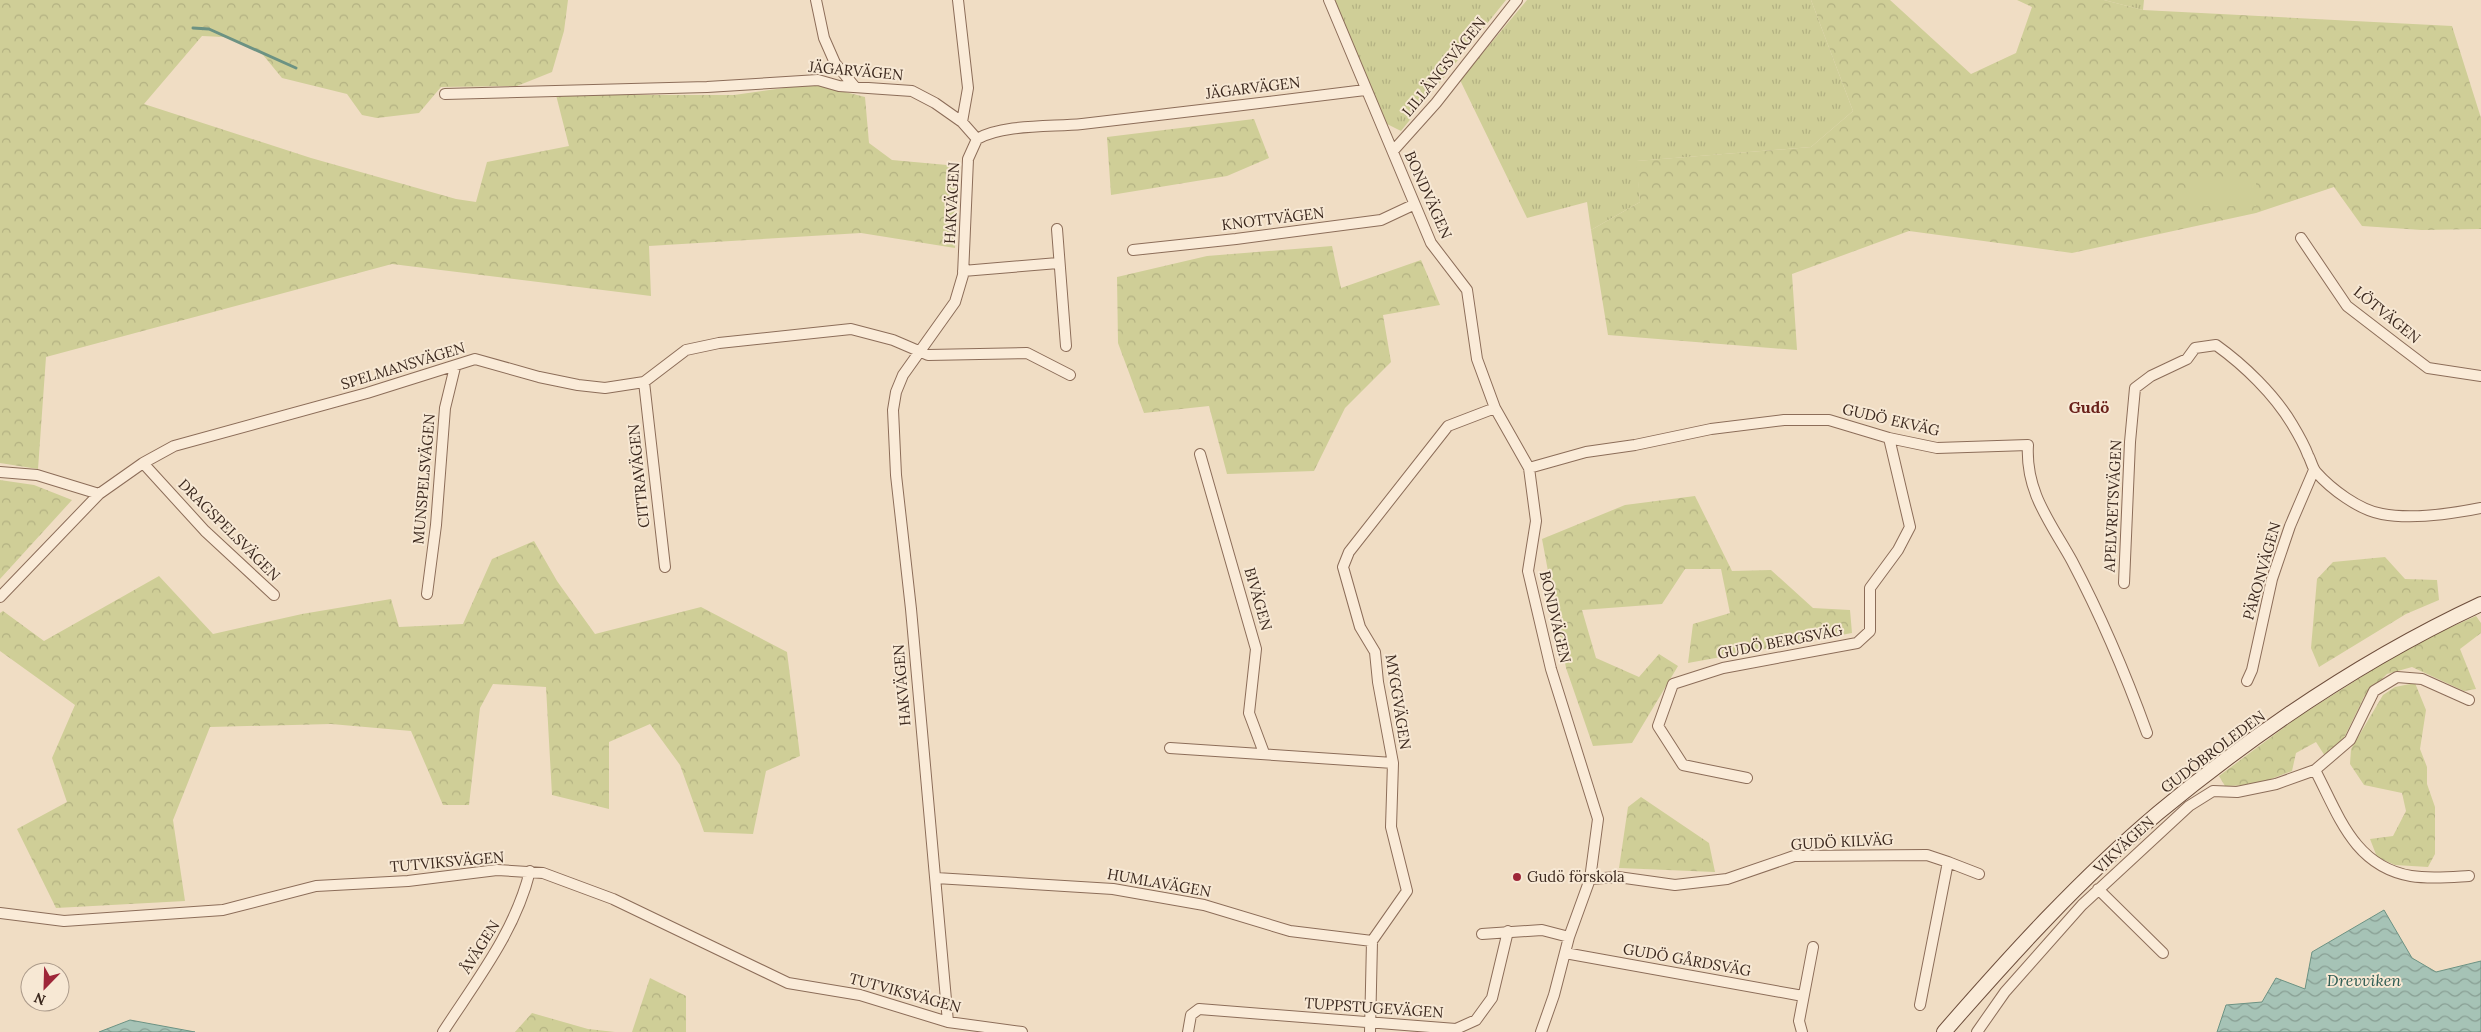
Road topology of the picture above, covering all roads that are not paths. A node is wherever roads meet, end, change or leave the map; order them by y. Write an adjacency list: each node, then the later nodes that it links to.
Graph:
1 (816, 0): 5 (street)
2 (958, 0): 8 (street)
3 (1329, 0): 6 (street, BONDVÄGEN)
4 (1517, 0): 10 (street, LILLÄNGSVÄGEN)
5 (855, 87): 7 (street, JÄGARVÄGEN); 8 (street, JÄGARVÄGEN)
6 (1365, 90): 9 (street, JÄGARVÄGEN); 10 (street, BONDVÄGEN)
7 (445, 94)
8 (962, 122): 9 (street, JÄGARVÄGEN)
9 (977, 139): 16 (street, HAKVÄGEN)
10 (1393, 151): 11 (street, BONDVÄGEN)
11 (1413, 205): 14 (street, KNOTTVÄGEN); 23 (street, BONDVÄGEN)
12 (1057, 229): 15 (street)
13 (2300, 238): 21 (street, LÖTVÄGEN)
14 (1133, 250)
15 (1058, 262): 16 (street); 17 (street)
16 (964, 270): 18 (street, HAKVÄGEN)
17 (1066, 346)
18 (918, 352): 20 (street); 22 (street, SPELMANSVÄGEN); 50 (street, HAKVÄGEN)
19 (455, 367): 22 (street, SPELMANSVÄGEN); 26 (street, SPELMANSVÄGEN); 34 (street, MUNSPELSVÄGEN)
20 (1070, 375)
21 (2481, 376)
22 (644, 382): 32 (street, CITTRAVÄGEN)
23 (1495, 408): 27 (street, BONDVÄGEN); 43 (street, MYGGVÄGEN)
24 (1889, 438): 27 (street, GUDÖ EKVÄG); 40 (street, GUDÖ EKVÄG); 45 (street, GUDÖ BERGSVÄG)
25 (1200, 454): 42 (street, BIVÄGEN)
26 (143, 463): 30 (street, SPELMANSVÄGEN); 35 (street, DRAGSPELSVÄGEN)
27 (1528, 468): 51 (street, BONDVÄGEN)
28 (2314, 470): 31 (street, APELVRETSVÄGEN); 33 (street, APELVRETSVÄGEN); 38 (street, PÄRONVÄGEN)
29 (0, 472): 30 (street)
30 (98, 494): 36 (street, SPELMANSVÄGEN)
31 (2481, 508)
32 (665, 567)
33 (2124, 583)
34 (427, 594)
35 (274, 595)
36 (0, 597)
37 (2481, 604): 61 (main road, GUDÖBROLEDEN)
38 (2247, 681)
39 (2468, 700): 44 (street)
40 (2147, 733)
41 (1170, 748): 42 (street)
42 (1264, 753): 43 (street)
43 (1393, 763): 57 (street, MYGGVÄGEN)
44 (2315, 770): 49 (street); 52 (street, VIKVÄGEN)
45 (1747, 778)
46 (1948, 862): 48 (street, GUDÖ KILVÄG); 51 (street, GUDÖ KILVÄG); 63 (street)
47 (530, 872): 53 (street, TUTVIKSVÄGEN); 64 (street, TUTVIKSVÄGEN); 66 (street, ÅVÄGEN)
48 (1979, 874)
49 (2469, 876)
50 (936, 878): 57 (street, HUMLAVÄGEN); 64 (street, HAKVÄGEN)
51 (1590, 879): 56 (street, BONDVÄGEN)
52 (2098, 889): 60 (street); 73 (street, VIKVÄGEN)
53 (0, 913)
54 (1508, 931): 55 (street); 56 (street); 65 (street, TUPPSTUGEVÄGEN)
55 (1482, 934)
56 (1569, 937): 59 (street, BONDVÄGEN)
57 (1372, 941): 65 (street)
58 (1813, 947): 62 (street)
59 (1565, 953): 62 (street, GUDÖ GÅRDSVÄG); 69 (street, BONDVÄGEN)
60 (2162, 953)
61 (1998, 970): 71 (main road, GUDÖBROLEDEN); 72 (main road, GUDÖBROLEDEN)
62 (1804, 996): 70 (street)
63 (1920, 1005)
64 (948, 1022): 67 (street, TUTVIKSVÄGEN)
65 (1370, 1028): 68 (street, TUPPSTUGEVÄGEN)
66 (443, 1032)
67 (1022, 1032)
68 (1188, 1032)
69 (1541, 1032)
70 (1802, 1032)
71 (1944, 1032)
72 (1951, 1032)
73 (1977, 1032)

